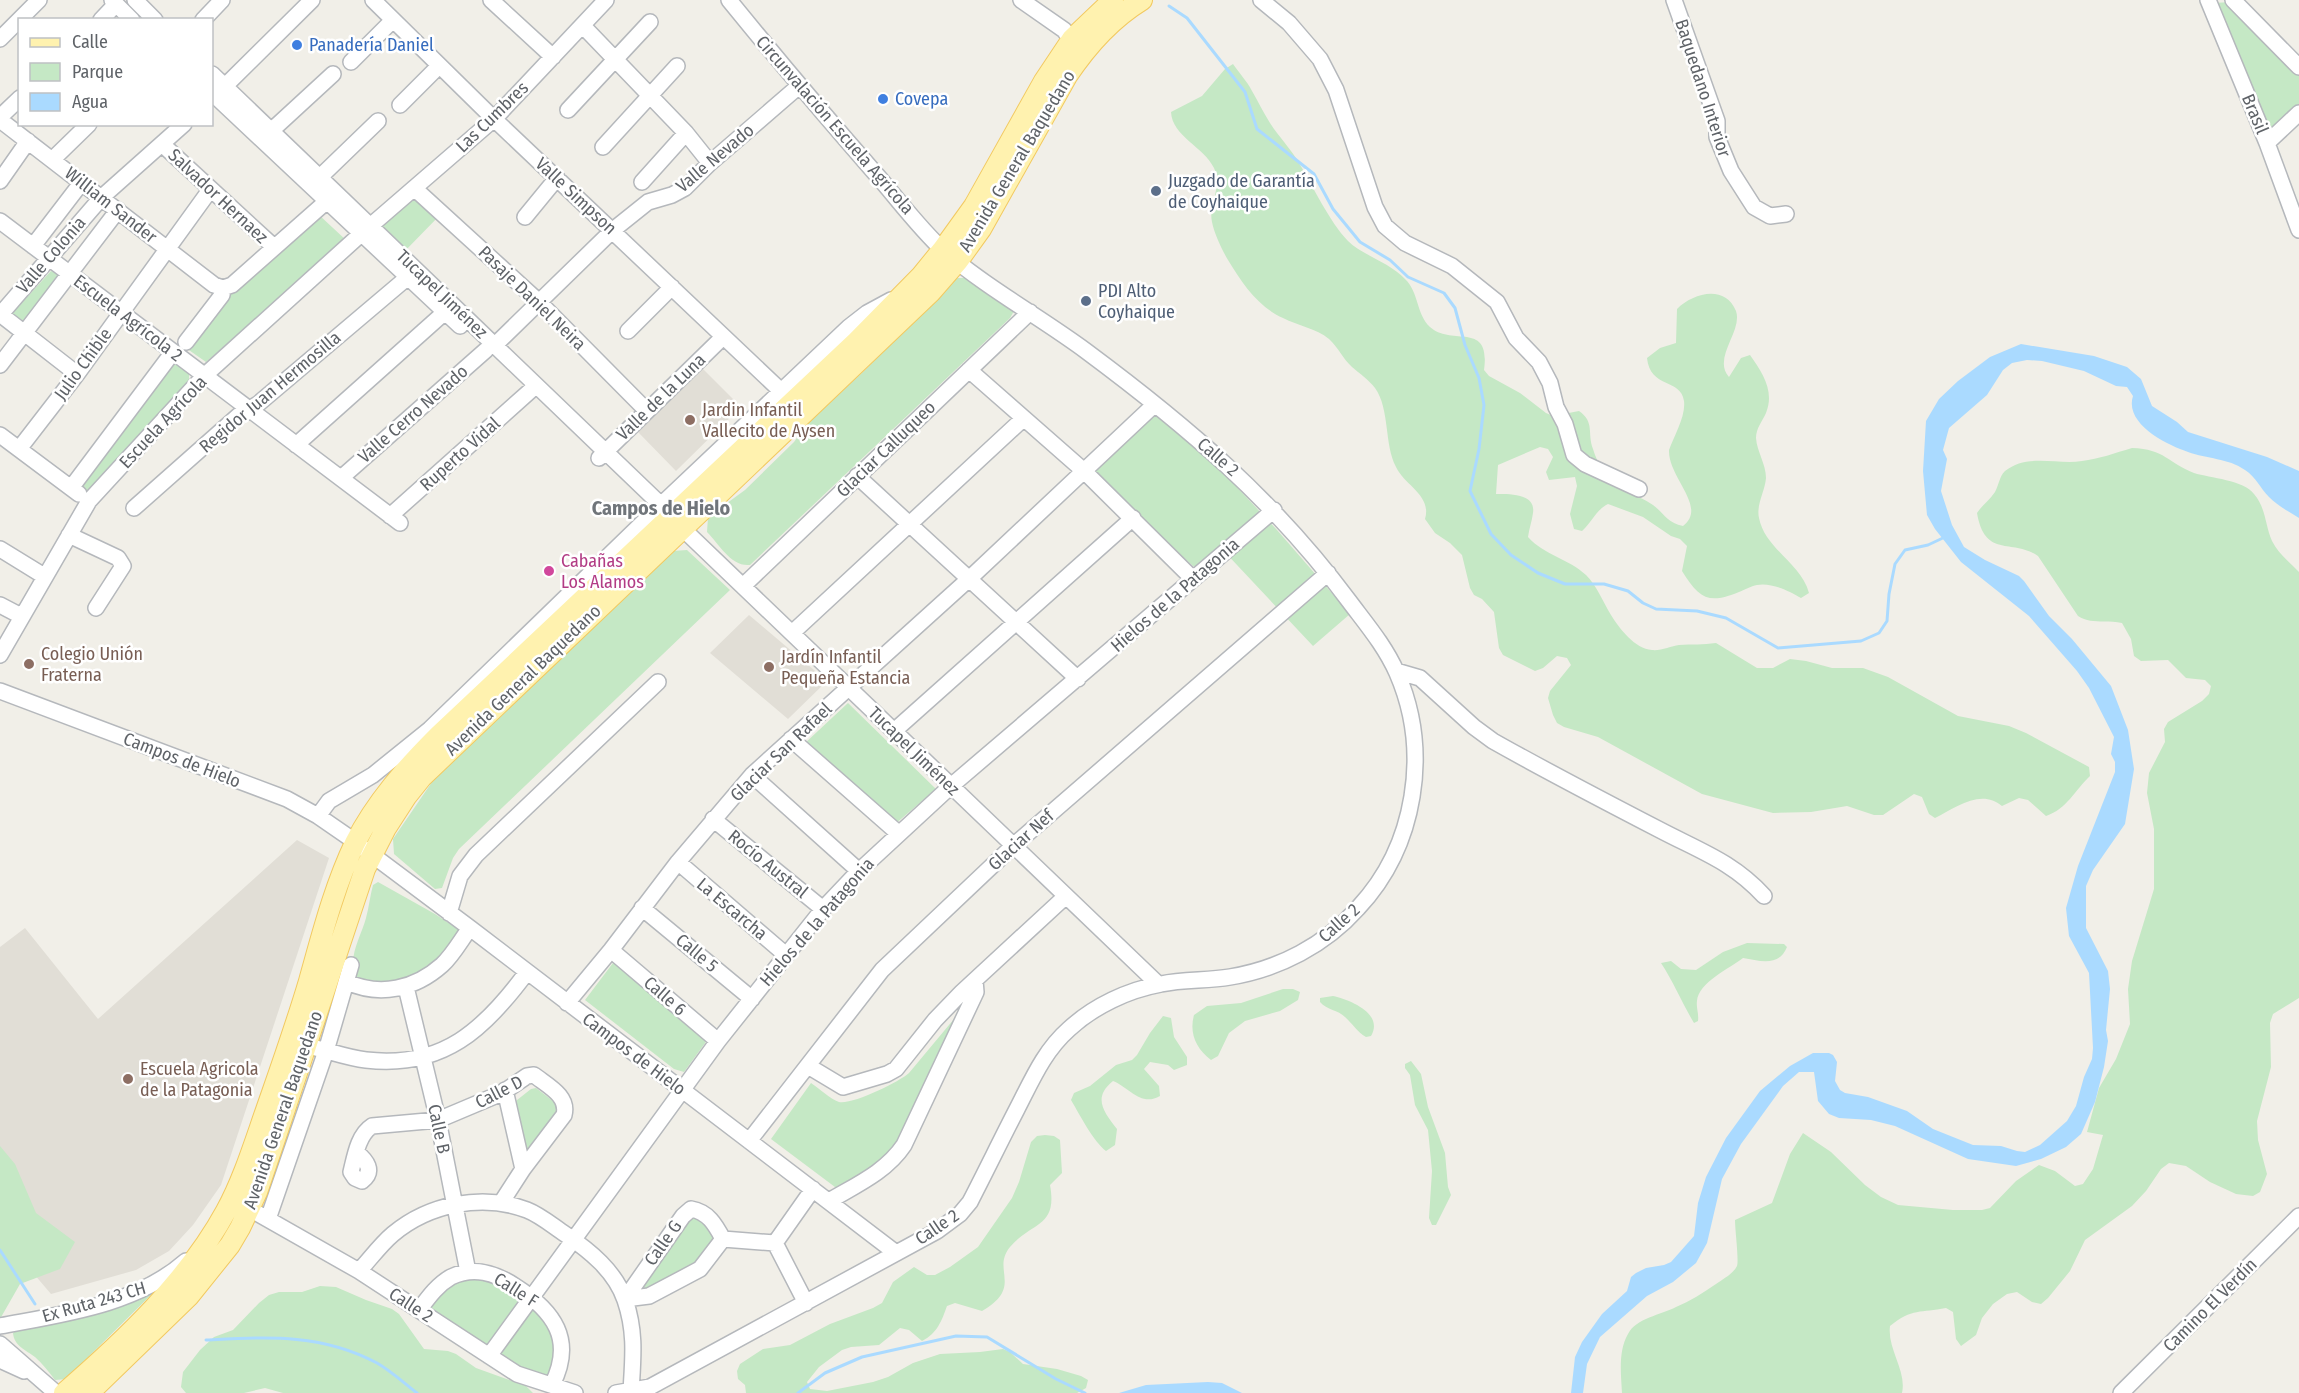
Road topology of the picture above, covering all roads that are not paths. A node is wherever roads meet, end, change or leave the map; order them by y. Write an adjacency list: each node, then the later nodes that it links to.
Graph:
1 (39, 0): 17 (street)
2 (135, 0): 20 (street)
3 (222, 0): 21 (street)
4 (312, 0): 37 (street)
5 (373, 0): 22 (street, Valle Simpson)
6 (491, 0): 28 (street)
7 (729, 0): 36 (street, Circunvalación Escuela Agrícola)
8 (1021, 0): 27 (street)
9 (1113, 0): 27 (main road, Avenida General Baquedano)
10 (1142, 0): 27 (main road, Avenida General Baquedano)
11 (1261, 0): 111 (street)
12 (1674, 0): 66 (street, Baquedano Interior)
13 (2232, 0): 33 (street)
14 (602, 1): 25 (street, Las Cumbres)
15 (2212, 1): 51 (street, Brasil)
16 (114, 2): 18 (street); 19 (street)
17 (21, 18)
18 (102, 18)
19 (130, 18)
20 (153, 18)
21 (205, 18)
22 (393, 20): 30 (street); 31 (street, Valle Simpson)
23 (18, 21): 26 (street)
24 (650, 22): 29 (street)
25 (583, 26): 28 (street, Las Cumbres); 29 (street)
26 (0, 39)
27 (1077, 47): 75 (main road, Avenida General Baquedano)
28 (553, 57): 44 (street, Las Cumbres)
29 (616, 59): 38 (street); 41 (street)
30 (351, 63)
31 (439, 66): 40 (street); 44 (street, Valle Simpson)
32 (677, 66): 38 (street)
33 (2299, 67)
34 (333, 74): 48 (street)
35 (213, 79): 37 (street, Tucapel Jiménez)
36 (799, 86): 55 (street, Valle Nevado); 75 (street, Circunvalación Escuela Agrícola)
37 (216, 94): 48 (street, Tucapel Jiménez); 64 (street, Tucapel Jiménez)
38 (649, 97): 49 (street); 53 (street)
39 (18, 100): 43 (street)
40 (400, 105)
41 (568, 110)
42 (2299, 113): 51 (street)
43 (0, 118): 50 (street, William Sander)
44 (494, 119): 57 (street, Valle Simpson); 61 (street, Las Cumbres)
45 (378, 121): 56 (street)
46 (87, 126): 54 (street)
47 (182, 126): 52 (street, Valle Colonia)
48 (271, 131): 56 (street, Tucapel Jiménez)
49 (686, 133): 55 (street); 60 (street)
50 (28, 141): 54 (street, William Sander); 58 (street)
51 (2267, 143): 71 (street, Brasil)
52 (163, 145): 62 (street, Salvador Hernaez); 63 (street, Valle Colonia)
53 (603, 147)
54 (52, 160): 59 (street, William Sander)
55 (710, 163): 70 (street, Valle Nevado)
56 (320, 177): 69 (street, Tucapel Jiménez)
57 (557, 178): 67 (street); 70 (street, Valle Simpson)
58 (0, 181)
59 (82, 182): 63 (street, William Sander); 72 (street, Valle Colonia)
60 (642, 182)
61 (414, 188): 69 (street, Las Cumbres); 82 (street, Pasaje Daniel Neira)
62 (210, 190): 73 (street, Salvador Hernaez); 74 (street, Julio Chible)
63 (102, 197): 65 (street, William Sander); 76 (street, Valle Colonia)
64 (327, 201): 69 (street, Tucapel Jiménez); 73 (street)
65 (118, 210): 74 (street, William Sander); 77 (street, Valle Colonia)
66 (1786, 214)
67 (525, 217)
68 (0, 221): 72 (street, Escuela Agrícola 2)
69 (366, 230): 79 (street, Tucapel Jiménez); 91 (street, Tucapel Jiménez); 96 (street, Escuela Agrícola)
70 (613, 230): 80 (street, Valle Simpson); 82 (street, Valle Nevado)
71 (2299, 230)
72 (33, 246): 76 (street, Escuela Agrícola 2)
73 (274, 248): 81 (street)
74 (169, 250): 81 (street, William Sander); 85 (street, Julio Chible)
75 (950, 255): 78 (main road, Avenida General Baquedano); 84 (street, Calle 2); 115 (main road, Avenida General Baquedano)
76 (48, 257): 77 (street, Escuela Agrícola 2); 86 (street, Valle Colonia)
77 (69, 273): 85 (street, Escuela Agrícola 2); 88 (street, Valle Colonia)
78 (921, 276): 97 (street, Avenida General Baquedano); 115 (main road, Avenida General Baquedano)
79 (408, 277): 83 (street, Tucapel Jiménez); 100 (street, Regidor Juan Hermosilla)
80 (672, 287): 87 (street); 89 (street, Valle Simpson)
81 (223, 288): 90 (street)
82 (539, 302): 91 (street, Valle Nevado); 101 (street, Pasaje Daniel Neira)
83 (445, 312): 91 (street, Tucapel Jiménez); 104 (street)
84 (1030, 312): 94 (street, Glaciar Calluqueo); 99 (street, Calle 2)
85 (121, 313): 92 (street, Escuela Agrícola 2); 95 (street, Julio Chible)
86 (0, 314): 88 (street)
87 (628, 331)
88 (25, 332): 93 (street, Valle Colonia); 95 (street)
89 (723, 337): 97 (street, Valle Simpson); 101 (street, Valle de la Luna)
90 (186, 342)
91 (491, 348): 98 (street, Tucapel Jiménez); 106 (street, Tucapel Jiménez); 109 (street, Valle Cerro Nevado)
92 (173, 352): 96 (street, Escuela Agrícola 2); 110 (street)
93 (0, 365)
94 (969, 370): 102 (street); 108 (street, Glaciar Calluqueo)
95 (77, 374): 105 (street, Julio Chible)
96 (204, 376): 100 (street, Escuela Agrícola 2); 112 (street, Escuela Agrícola)
97 (781, 391): 115 (street, Avenida General Baquedano)
98 (530, 392): 106 (street, Tucapel Jiménez); 117 (street, Ruperto Vidal)
99 (1154, 405): 107 (street, Glaciar San Rafael); 114 (street, Calle 2)
100 (249, 408): 104 (street, Escuela Agrícola 2); 113 (street, Regidor Juan Hermosilla)
101 (647, 411): 106 (street, Valle de la Luna)
102 (1024, 418): 107 (street); 118 (street)
103 (0, 435): 105 (street)
104 (296, 445): 109 (street, Escuela Agrícola 2)
105 (18, 448): 110 (street)
106 (602, 455): 115 (street, Tucapel Jiménez)
107 (1084, 471): 116 (street); 123 (street, Glaciar San Rafael)
108 (857, 476): 118 (street); 125 (street, Glaciar Calluqueo)
109 (341, 478): 117 (street, Escuela Agrícola 2)
110 (71, 488): 112 (street)
111 (1639, 489)
112 (89, 501): 119 (street, Escuela Agrícola)
113 (134, 508)
114 (1274, 510): 121 (street, Calle 2); 124 (street, Hielos de la Patagonia)
115 (667, 515): 125 (street, Tucapel Jiménez); 141 (street, Avenida General Baquedano); 144 (main road, Avenida General Baquedano); 146 (main road, Avenida General Baquedano)
116 (1133, 518): 124 (street); 129 (street)
117 (395, 520)
118 (909, 524): 123 (street); 130 (street)
119 (69, 535): 122 (street, Escuela Agrícola); 127 (street)
120 (0, 549): 122 (street)
121 (1328, 573): 132 (street, Calle 2); 145 (street, Glaciar Nef)
122 (44, 576): 128 (street, Escuela Agrícola)
123 (969, 579): 129 (street); 135 (street, Glaciar San Rafael)
124 (1193, 579): 133 (street, Hielos de la Patagonia)
125 (743, 586): 130 (street, Tucapel Jiménez)
126 (0, 605): 128 (street)
127 (96, 608)
128 (21, 616): 131 (street, Escuela Agrícola)
129 (1017, 623): 133 (street); 137 (street)
130 (792, 633): 135 (street, Tucapel Jiménez)
131 (0, 654)
132 (1396, 671): 150 (street); 161 (street, Calle 2)
133 (1078, 679): 140 (street, Hielos de la Patagonia)
134 (658, 681): 153 (street)
135 (849, 688): 137 (street, Tucapel Jiménez); 138 (street, Glaciar San Rafael)
136 (0, 691): 141 (street, Campos de Hielo)
137 (894, 731): 140 (street, Tucapel Jiménez)
138 (791, 739): 139 (street, Glaciar San Rafael); 143 (street)
139 (752, 775): 142 (street, Glaciar San Rafael); 148 (street)
140 (951, 786): 143 (street, Hielos de la Patagonia); 145 (street, Tucapel Jiménez)
141 (318, 816): 144 (street, Campos de Hielo)
142 (713, 819): 147 (street, Glaciar San Rafael); 152 (street, Rocío Austral)
143 (898, 833): 148 (street, Hielos de la Patagonia)
144 (356, 843): 146 (street, Campos de Hielo); 183 (main road, Avenida General Baquedano)
145 (1013, 846): 149 (street, Tucapel Jiménez); 168 (street, Glaciar Nef)
146 (372, 856): 153 (street, Campos de Hielo); 166 (main road, Avenida General Baquedano)
147 (678, 862): 151 (street, Glaciar San Rafael); 156 (street, La Escarcha)
148 (859, 871): 152 (street, Hielos de la Patagonia)
149 (1066, 896): 159 (street); 161 (street, Tucapel Jiménez)
150 (1764, 896)
151 (642, 908): 155 (street, Glaciar San Rafael); 163 (street, Calle 5)
152 (824, 909): 156 (street, Hielos de la Patagonia)
153 (449, 913): 154 (street, Campos de Hielo)
154 (470, 928): 158 (street, Campos de Hielo); 162 (street)
155 (611, 950): 164 (street, Glaciar San Rafael); 165 (street, Calle 6)
156 (786, 955): 163 (street, Hielos de la Patagonia)
157 (351, 965): 160 (street)
158 (527, 972): 164 (street, Campos de Hielo); 167 (street)
159 (975, 980): 168 (street); 176 (street)
160 (347, 982): 162 (street); 166 (street)
161 (1158, 984): 186 (street, Calle 2)
162 (406, 987): 167 (street, Calle B)
163 (752, 999): 165 (street, Hielos de la Patagonia)
164 (567, 1003): 170 (street, Campos de Hielo)
165 (718, 1041): 170 (street, Hielos de la Patagonia)
166 (316, 1048): 167 (street); 179 (main road, Avenida General Baquedano); 181 (street)
167 (422, 1056): 171 (street, Calle B)
168 (808, 1066): 172 (street, Glaciar Nef)
169 (506, 1090): 171 (street, Calle D); 174 (street); 174 (street, Calle D)
170 (682, 1091): 172 (street, Campos de Hielo); 184 (street, Hielos de la Patagonia)
171 (438, 1120): 173 (street, Calle D); 178 (street, Calle B)
172 (749, 1141): 175 (street, Campos de Hielo)
173 (357, 1153)
174 (523, 1169): 177 (street, Calle D)
175 (813, 1189): 176 (street, Campos de Hielo); 185 (street)
176 (829, 1201): 186 (street, Campos de Hielo)
177 (501, 1203): 178 (street); 184 (street)
178 (454, 1205): 187 (street); 188 (street, Calle B)
179 (250, 1209): 181 (street, Calle 2); 201 (main road, Avenida General Baquedano)
180 (2299, 1216): 203 (street, Camino El Verdín)
181 (268, 1219): 187 (street, Calle 2)
182 (723, 1239): 185 (street); 190 (street, Calle G); 190 (street, Calle G)
183 (208, 1240): 193 (street, Ex Ruta 243 CH); 200 (main road, Avenida General Baquedano)
184 (574, 1240): 189 (street, Hielos de la Patagonia); 190 (street)
185 (775, 1243): 191 (street)
186 (896, 1253): 191 (street, Calle 2)
187 (359, 1271): 192 (street, Calle 2)
188 (468, 1272): 189 (street, Calle F); 192 (street, Calle F)
189 (532, 1297): 195 (street, Hielos de la Patagonia); 197 (street, Calle F)
190 (625, 1299): 198 (street)
191 (806, 1303): 198 (street, Calle 2)
192 (419, 1310): 195 (street, Calle 2)
193 (0, 1326)
194 (0, 1344): 199 (street)
195 (489, 1356): 197 (street, Calle 2)
196 (0, 1360): 199 (street)
197 (552, 1385): 202 (street, Calle 2)
198 (623, 1392)
199 (55, 1393)
200 (64, 1393)
201 (89, 1393)
202 (574, 1393)
203 (2121, 1393)

